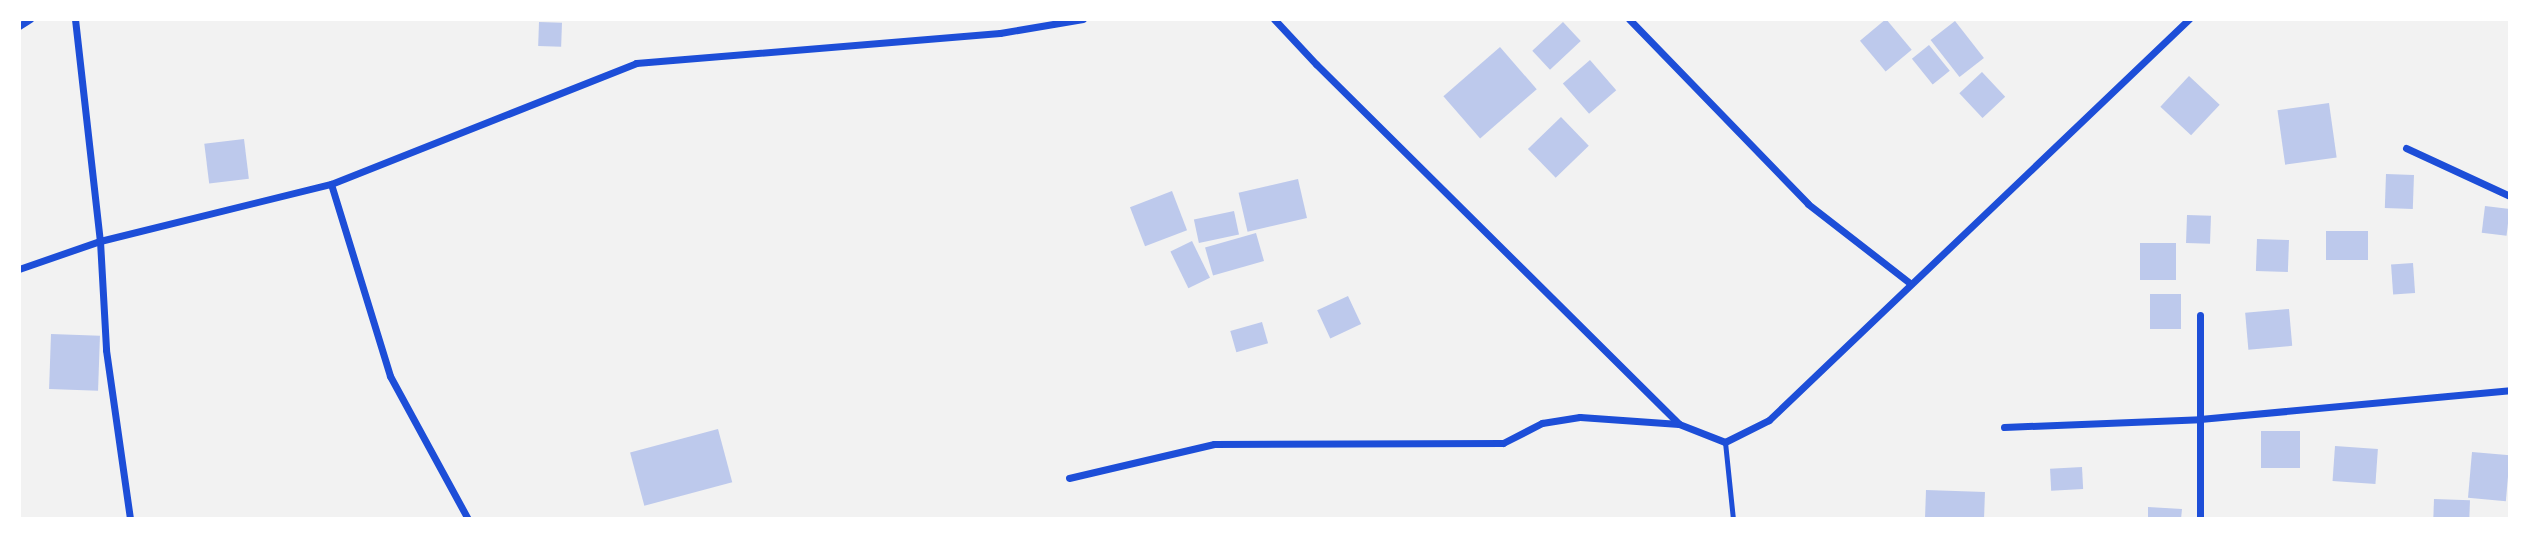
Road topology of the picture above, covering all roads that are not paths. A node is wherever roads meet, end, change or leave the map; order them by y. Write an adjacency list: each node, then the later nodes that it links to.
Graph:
1 (30, 19): 7 (street)
2 (75, 19): 11 (street)
3 (1083, 19): 9 (street)
4 (1274, 19): 17 (street)
5 (1629, 19): 13 (street)
6 (2189, 19): 13 (street)
7 (19, 26)
8 (2406, 148): 10 (street)
9 (331, 184): 11 (street); 22 (street)
10 (2510, 196)
11 (100, 241): 12 (street); 21 (street)
12 (19, 269)
13 (1912, 284): 19 (street)
14 (2200, 315): 16 (street)
15 (2510, 390): 16 (street)
16 (2200, 419): 18 (street); 24 (street)
17 (1679, 424): 19 (street); 20 (street)
18 (2004, 427)
19 (1725, 443): 23 (lane)
20 (1069, 478)
21 (130, 519)
22 (468, 519)
23 (1733, 519)
24 (2200, 519)

